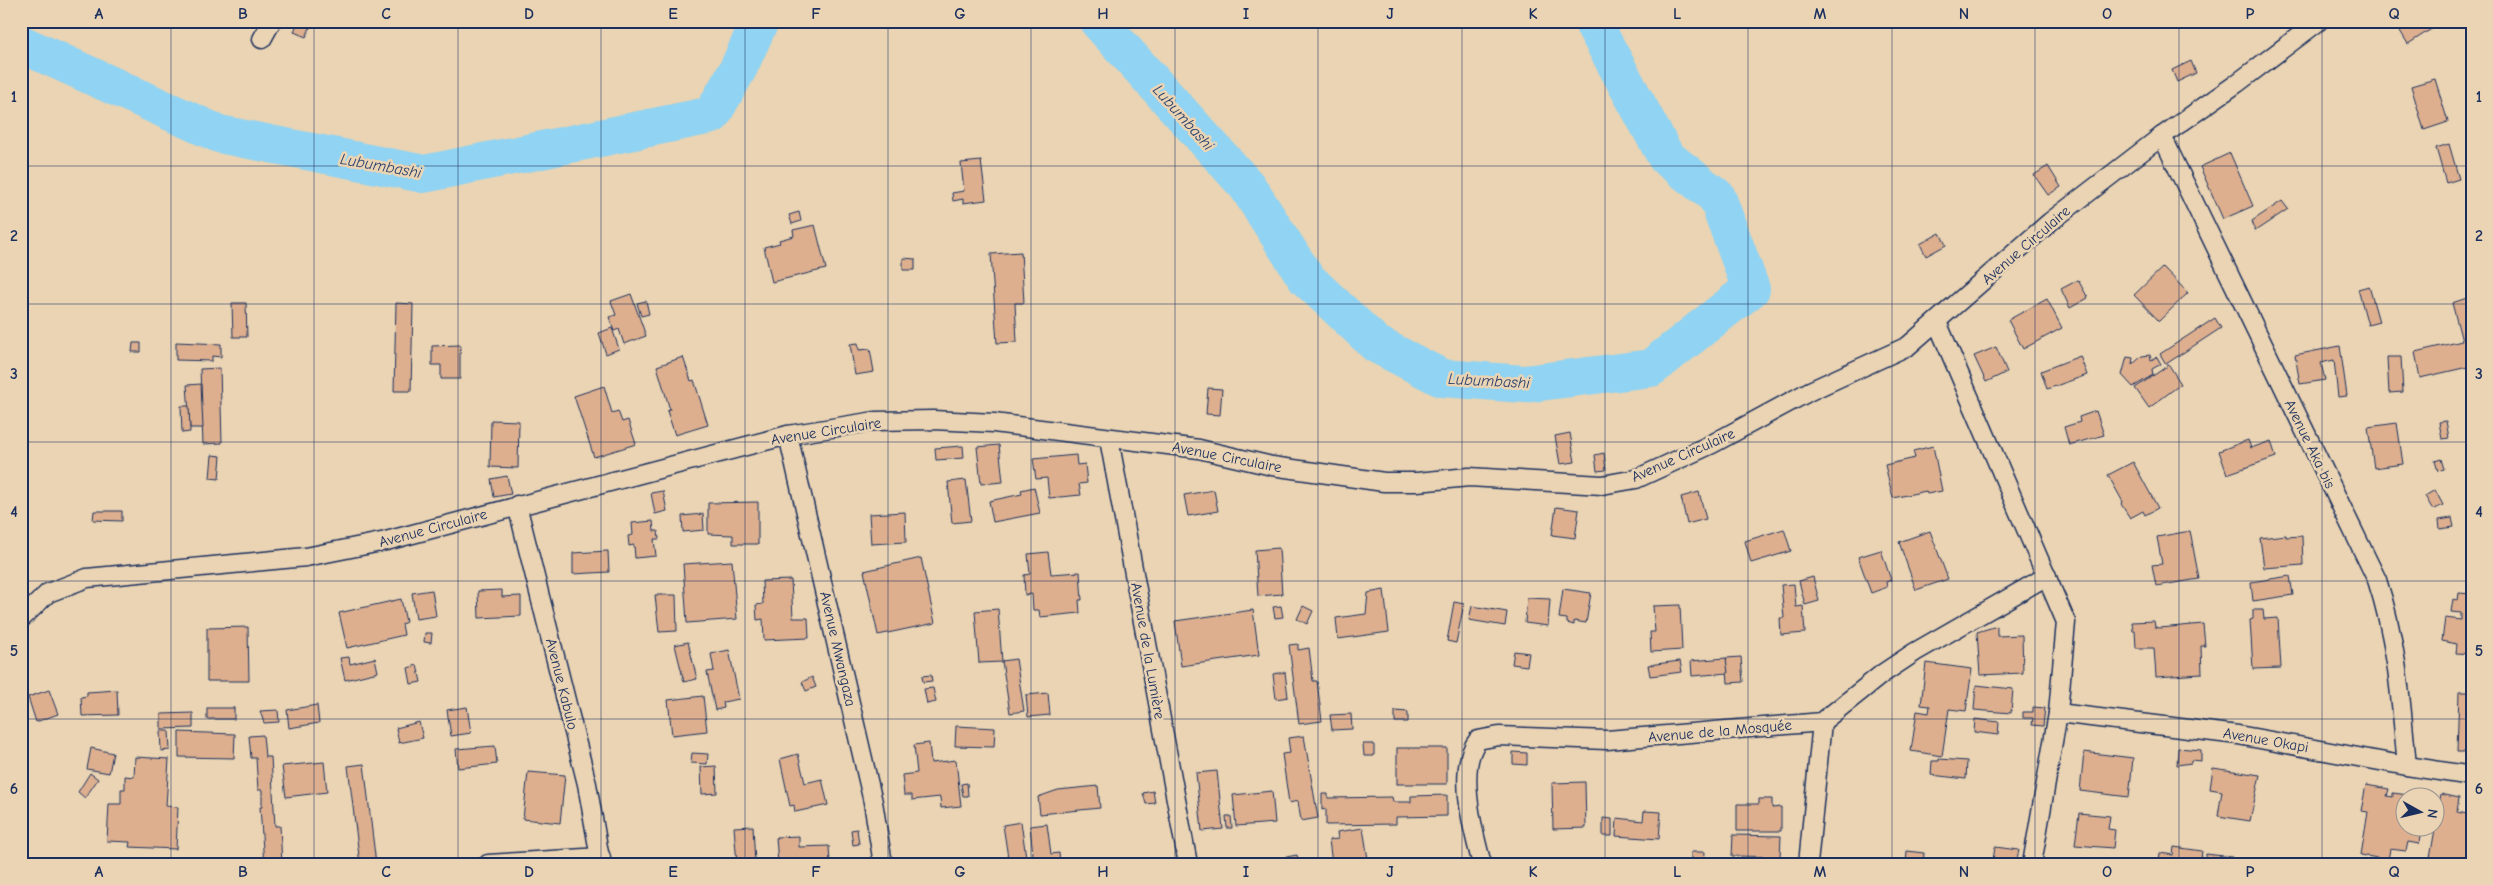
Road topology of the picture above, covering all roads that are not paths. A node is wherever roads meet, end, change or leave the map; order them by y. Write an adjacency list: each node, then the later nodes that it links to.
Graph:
1 (272, 21): 3 (street)
2 (2319, 21): 4 (street, Avenue Circulaire)
3 (262, 39)
4 (2162, 136): 5 (street, Avenue Circulaire); 13 (street, Avenue Aka bis)
5 (1937, 322): 7 (street, Avenue Circulaire); 9 (street)
6 (788, 435): 7 (street, Avenue Circulaire); 8 (street, Avenue Circulaire); 17 (street, Avenue Mwangaza)
7 (1109, 439): 18 (street, Avenue de la Lumière)
8 (517, 505): 10 (street, Avenue Circulaire); 15 (street, Avenue Kabulo)
9 (2047, 576): 11 (street); 12 (street)
10 (21, 619)
11 (2058, 713): 13 (street, Avenue Okapi); 21 (street)
12 (1822, 722): 19 (street, Avenue de la Mosquée); 20 (street)
13 (2407, 766): 14 (street, Avenue Okapi)
14 (2472, 776)
15 (601, 860): 16 (street)
16 (488, 864)
17 (883, 864)
18 (1188, 864)
19 (1482, 864)
20 (1808, 864)
21 (2032, 864)

